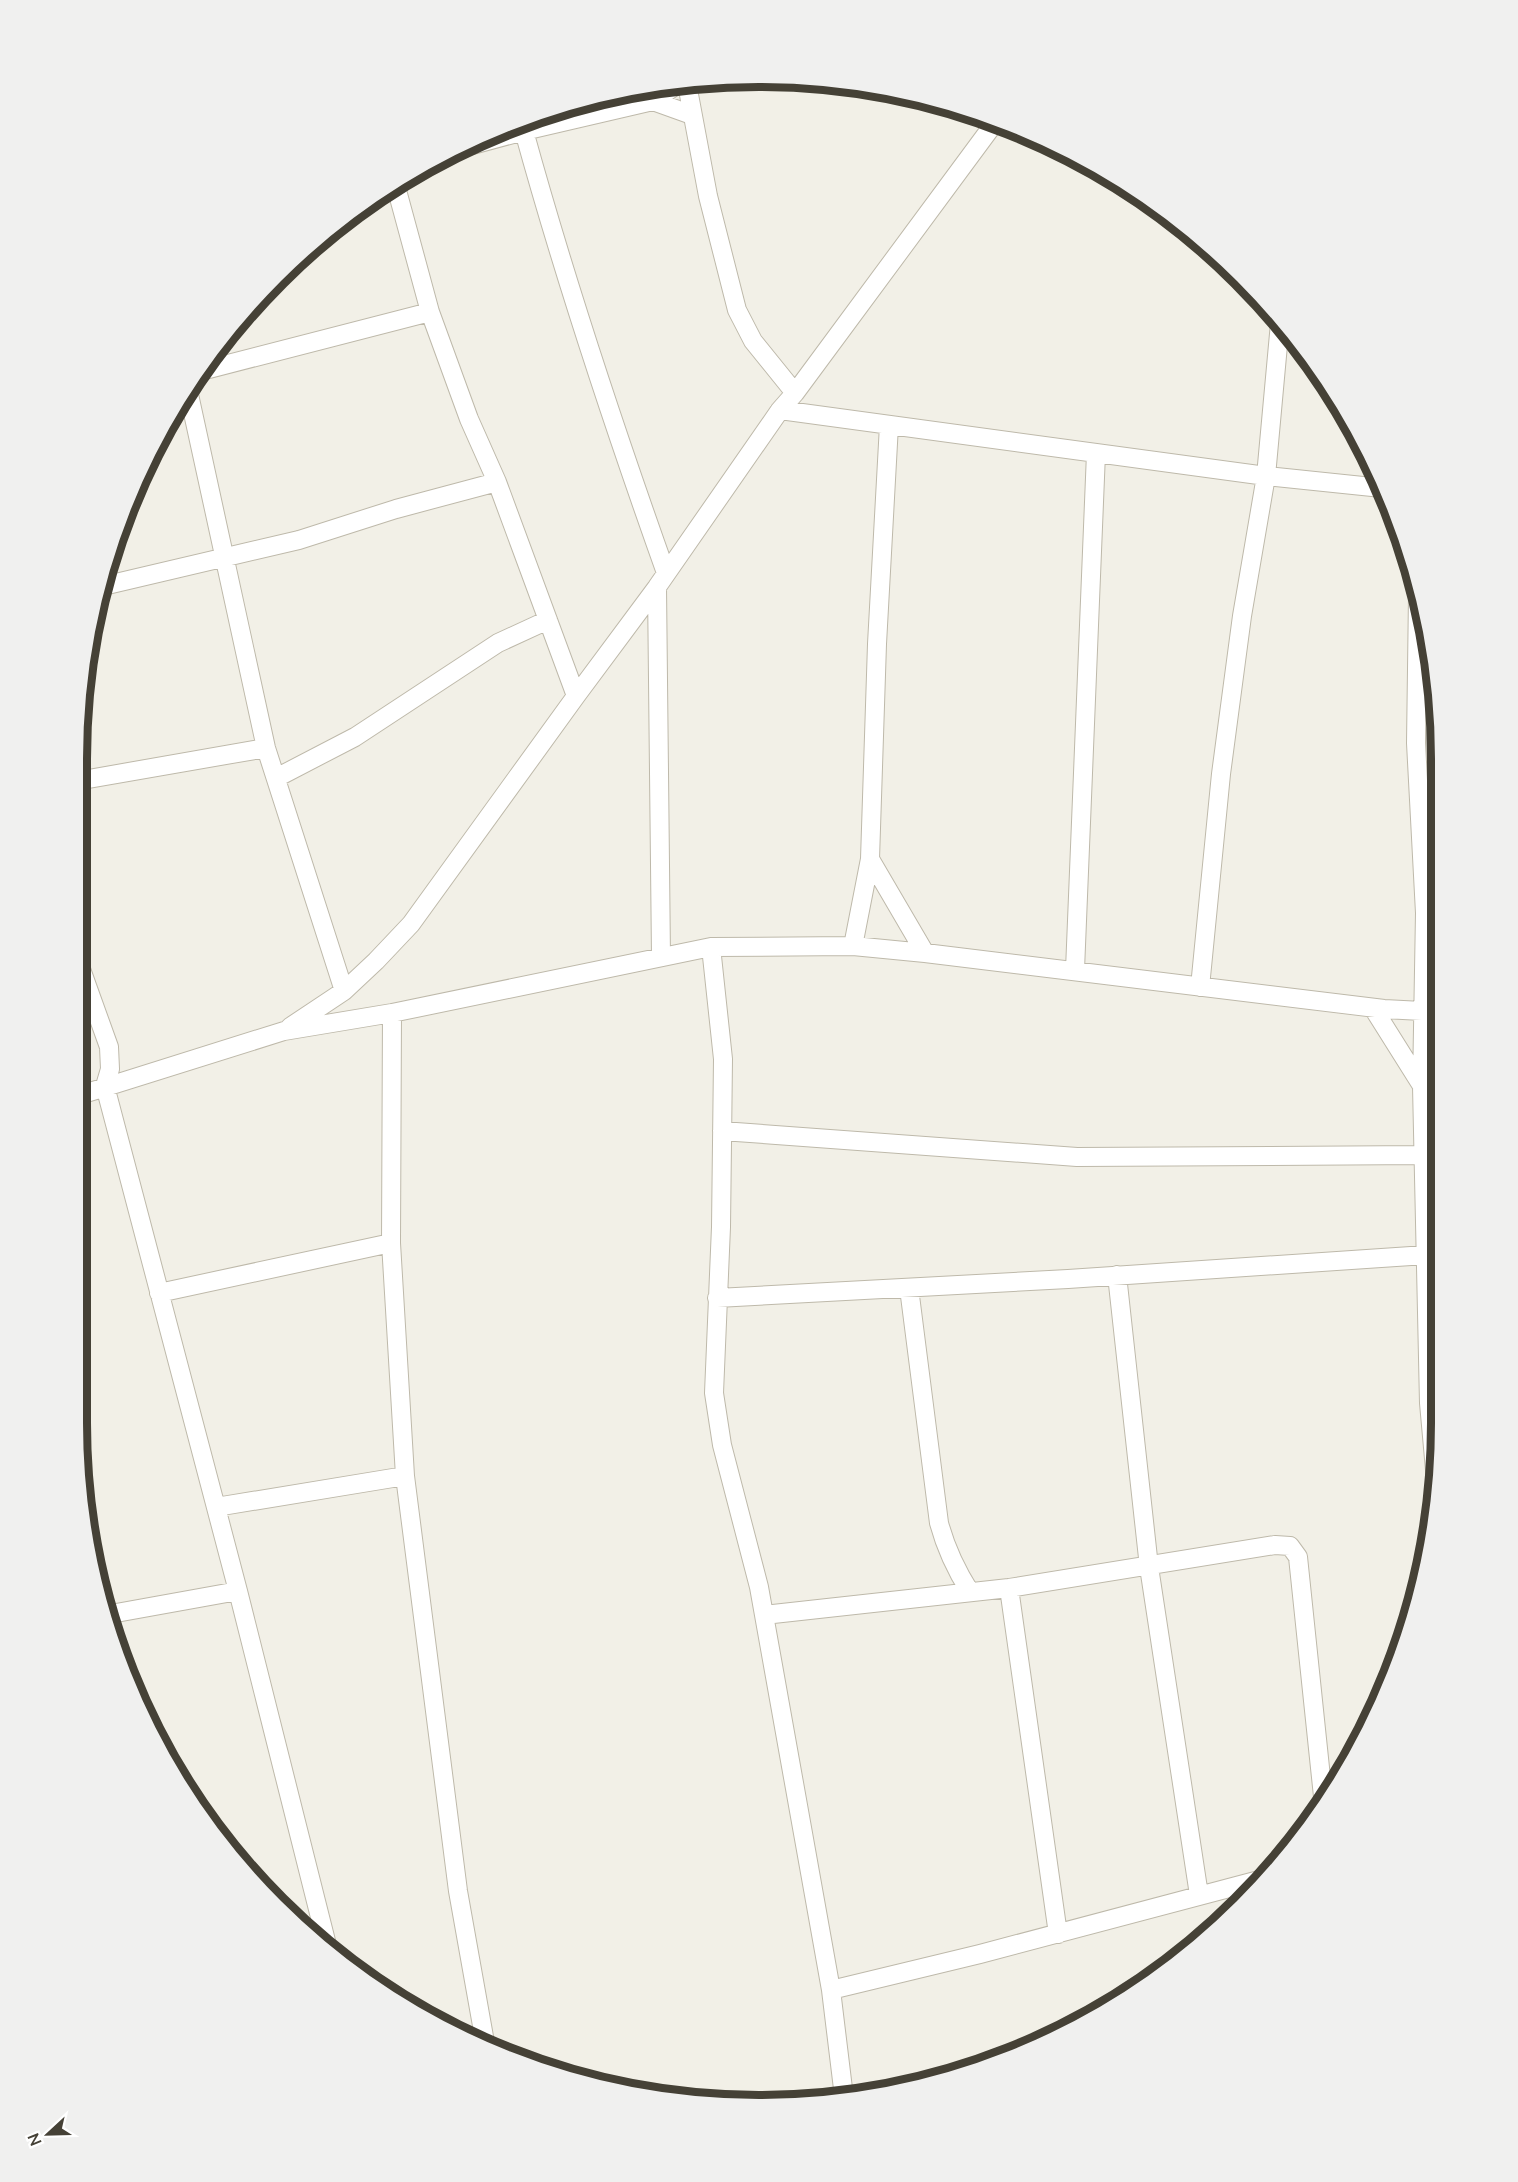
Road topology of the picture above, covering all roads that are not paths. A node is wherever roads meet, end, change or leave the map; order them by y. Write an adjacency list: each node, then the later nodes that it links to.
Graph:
1 (688, 91): 4 (street)
2 (662, 94): 3 (street)
3 (652, 101): 4 (street); 6 (street)
4 (692, 115): 12 (street)
5 (990, 129): 12 (street)
6 (524, 131): 7 (street); 21 (street)
7 (513, 134)
8 (398, 193): 9 (street)
9 (430, 312): 11 (street); 18 (street)
10 (1279, 334): 17 (street)
11 (213, 368)
12 (795, 393): 14 (street)
13 (190, 401): 20 (street)
14 (780, 410): 15 (street); 21 (street)
15 (889, 425): 16 (street); 31 (street)
16 (1096, 453): 17 (street); 36 (street)
17 (1266, 476): 19 (street); 37 (street)
18 (497, 482): 20 (street); 23 (street)
19 (1373, 487)
20 (225, 559): 22 (street); 26 (street)
21 (662, 580): 25 (street); 35 (street)
22 (110, 584)
23 (548, 620): 25 (street); 27 (street)
24 (1418, 626): 29 (street)
25 (576, 696): 39 (street)
26 (266, 748): 27 (street); 28 (street)
27 (276, 778): 39 (street)
28 (87, 779)
29 (1420, 817): 30 (street); 41 (street)
30 (1431, 820)
31 (870, 859): 32 (street); 34 (street)
32 (853, 946): 33 (street); 34 (street)
33 (711, 947): 35 (street); 48 (street)
34 (925, 953): 36 (street)
35 (661, 957): 43 (street)
36 (1075, 970): 37 (street)
37 (1200, 987): 40 (street)
38 (87, 988): 45 (street)
39 (344, 991): 44 (street)
40 (1373, 1008): 41 (street); 46 (street)
41 (1423, 1011): 42 (street); 46 (street)
42 (1431, 1011)
43 (392, 1013): 44 (street); 50 (street)
44 (284, 1031): 45 (street)
45 (105, 1086): 47 (street); 54 (street)
46 (1422, 1086): 49 (street)
47 (87, 1092)
48 (722, 1131): 49 (street); 55 (street)
49 (1424, 1155): 51 (street)
50 (391, 1243): 54 (street); 57 (street)
51 (1426, 1255): 52 (street); 56 (street)
52 (1117, 1275): 53 (street); 59 (street)
53 (909, 1288): 55 (street); 62 (street)
54 (159, 1293): 58 (street)
55 (717, 1298): 64 (street)
56 (1431, 1338)
57 (405, 1476): 58 (street); 71 (street)
58 (216, 1507): 61 (street)
59 (1149, 1567): 60 (street); 65 (street); 67 (street)
60 (1009, 1588): 62 (street); 69 (street)
61 (238, 1591): 63 (street); 68 (street)
62 (970, 1592): 64 (street)
63 (115, 1613)
64 (764, 1616): 70 (street)
65 (1322, 1789)
66 (1248, 1883): 67 (street)
67 (1199, 1895): 69 (street)
68 (323, 1934)
69 (1058, 1934): 70 (street)
70 (831, 1990): 72 (street)
71 (484, 2036)
72 (843, 2089)

